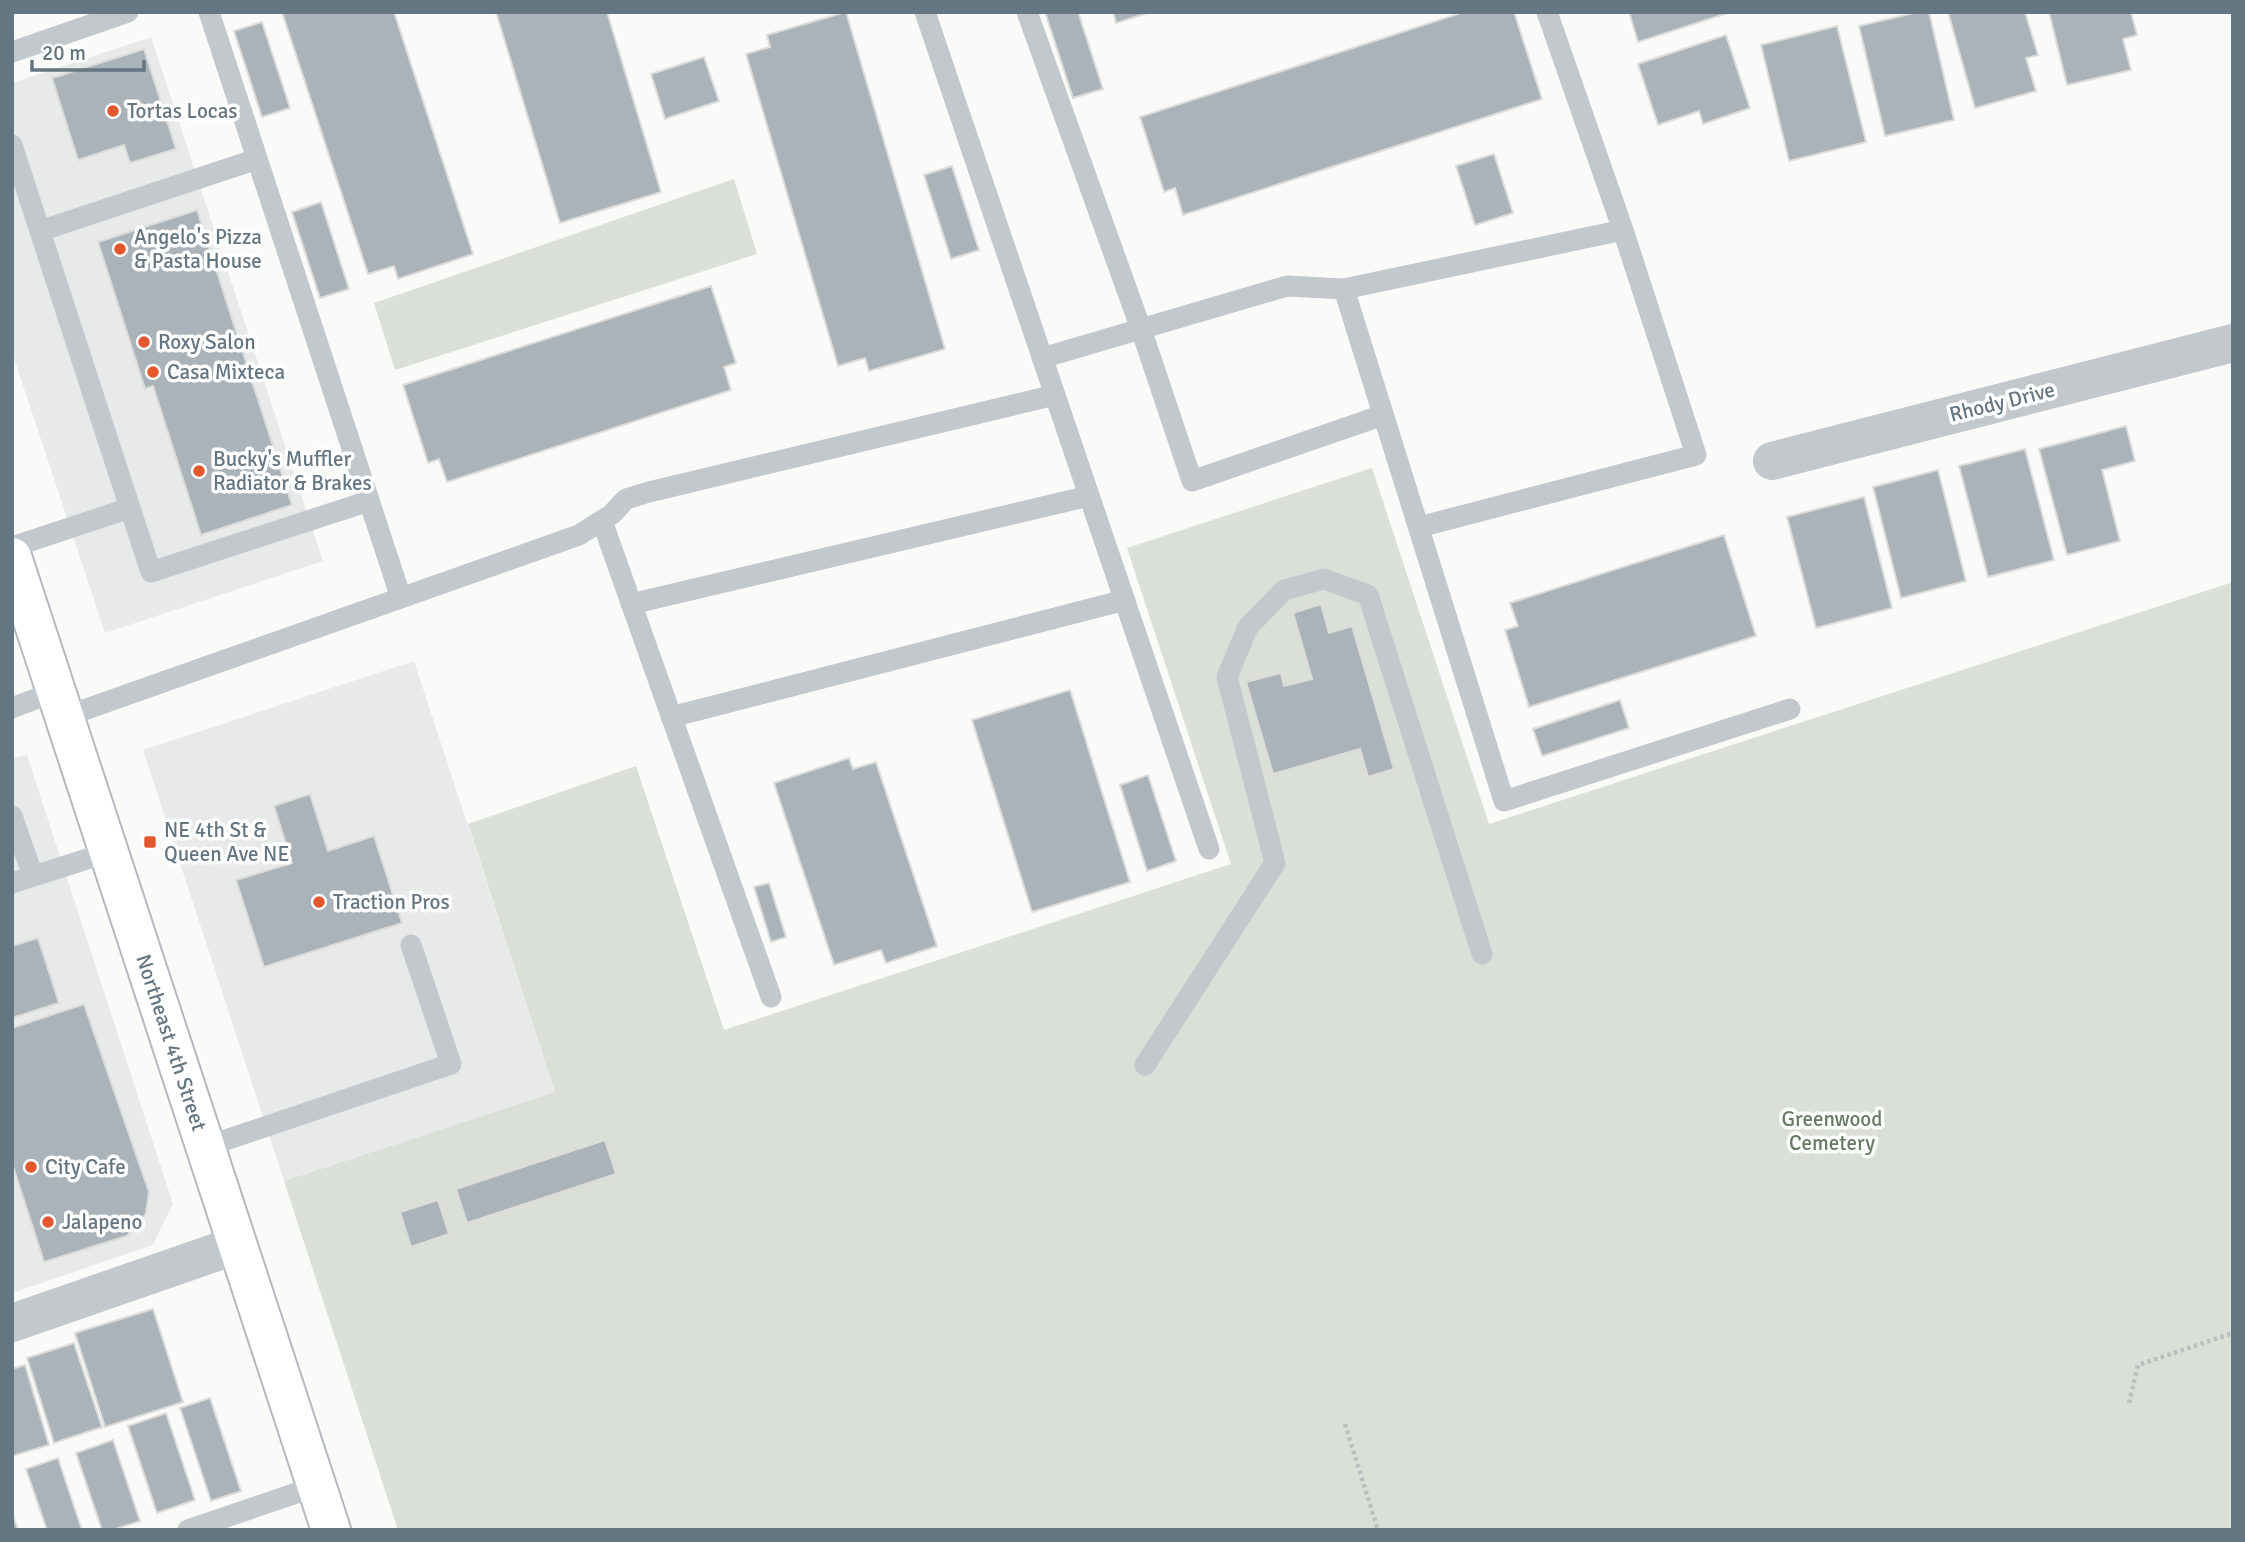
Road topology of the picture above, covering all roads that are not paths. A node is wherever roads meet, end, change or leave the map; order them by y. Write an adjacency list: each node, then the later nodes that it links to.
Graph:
1 (128, 12): 6 (lane)
2 (209, 12): 8 (lane)
3 (925, 12): 15 (lane)
4 (1027, 12): 13 (lane)
5 (1547, 12): 10 (lane)
6 (12, 52)
7 (12, 145): 9 (lane)
8 (257, 159): 11 (lane); 20 (lane)
9 (21, 204): 11 (lane)
10 (1623, 230): 12 (lane); 23 (lane)
11 (40, 231): 21 (lane)
12 (1344, 289): 13 (lane); 17 (lane)
13 (1141, 329): 15 (lane); 17 (lane)
14 (2233, 343): 18 (street, Rhody Drive)
15 (1042, 358): 16 (lane)
16 (1055, 395): 19 (lane); 22 (lane)
17 (1383, 415): 23 (lane)
18 (1772, 461)
19 (1090, 496): 27 (lane); 28 (lane)
20 (369, 501): 21 (lane); 26 (lane)
21 (130, 508): 24 (lane)
22 (602, 521): 26 (lane); 28 (lane)
23 (1419, 527): 32 (lane)
24 (12, 547)
25 (12, 557): 29 (main road, Northeast 4th Street)
26 (401, 598): 30 (lane)
27 (1125, 600): 33 (lane); 35 (lane)
28 (631, 604): 33 (lane)
29 (20, 610): 30 (main road, Northeast 4th Street)
30 (60, 704): 31 (lane); 36 (main road, Northeast 4th Street)
31 (12, 708)
32 (1790, 709)
33 (671, 717): 41 (lane)
34 (12, 816): 37 (lane)
35 (1209, 849)
36 (109, 852): 37 (lane); 43 (main road, Northeast 4th Street)
37 (33, 876): 38 (lane)
38 (12, 883)
39 (411, 945): 43 (lane)
40 (1482, 954): 42 (lane)
41 (771, 997)
42 (1145, 1065)
43 (205, 1147): 44 (main road, Northeast 4th Street)
44 (237, 1245): 45 (street); 46 (main road, Northeast 4th Street)
45 (12, 1323)
46 (317, 1486): 47 (lane); 48 (main road, Northeast 4th Street)
47 (188, 1530)
48 (331, 1530)

